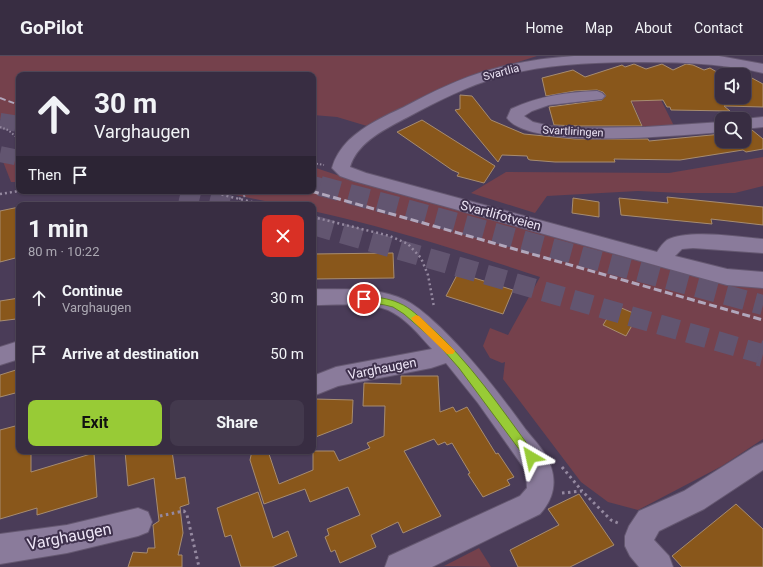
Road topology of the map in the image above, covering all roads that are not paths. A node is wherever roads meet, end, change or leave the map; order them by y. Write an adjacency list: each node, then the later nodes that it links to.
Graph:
1 (763, 69): 6 (street, Svartlia)
2 (597, 96): 5 (street, Svartliringen)
3 (763, 122): 4 (street)
4 (751, 123)
5 (715, 127)
6 (341, 168): 8 (street, Svartlifotveien)
7 (763, 246): 8 (street)
8 (662, 260): 9 (street, Svartlifotveien)
9 (763, 280)
10 (316, 297): 12 (street)
11 (16, 351): 13 (street)
12 (450, 352): 14 (street, Varghaugen); 18 (street)
13 (0, 356)
14 (316, 385)
15 (763, 455): 19 (street)
16 (138, 522): 17 (street, Varghaugen)
17 (0, 549)
18 (400, 567)
19 (658, 567)

